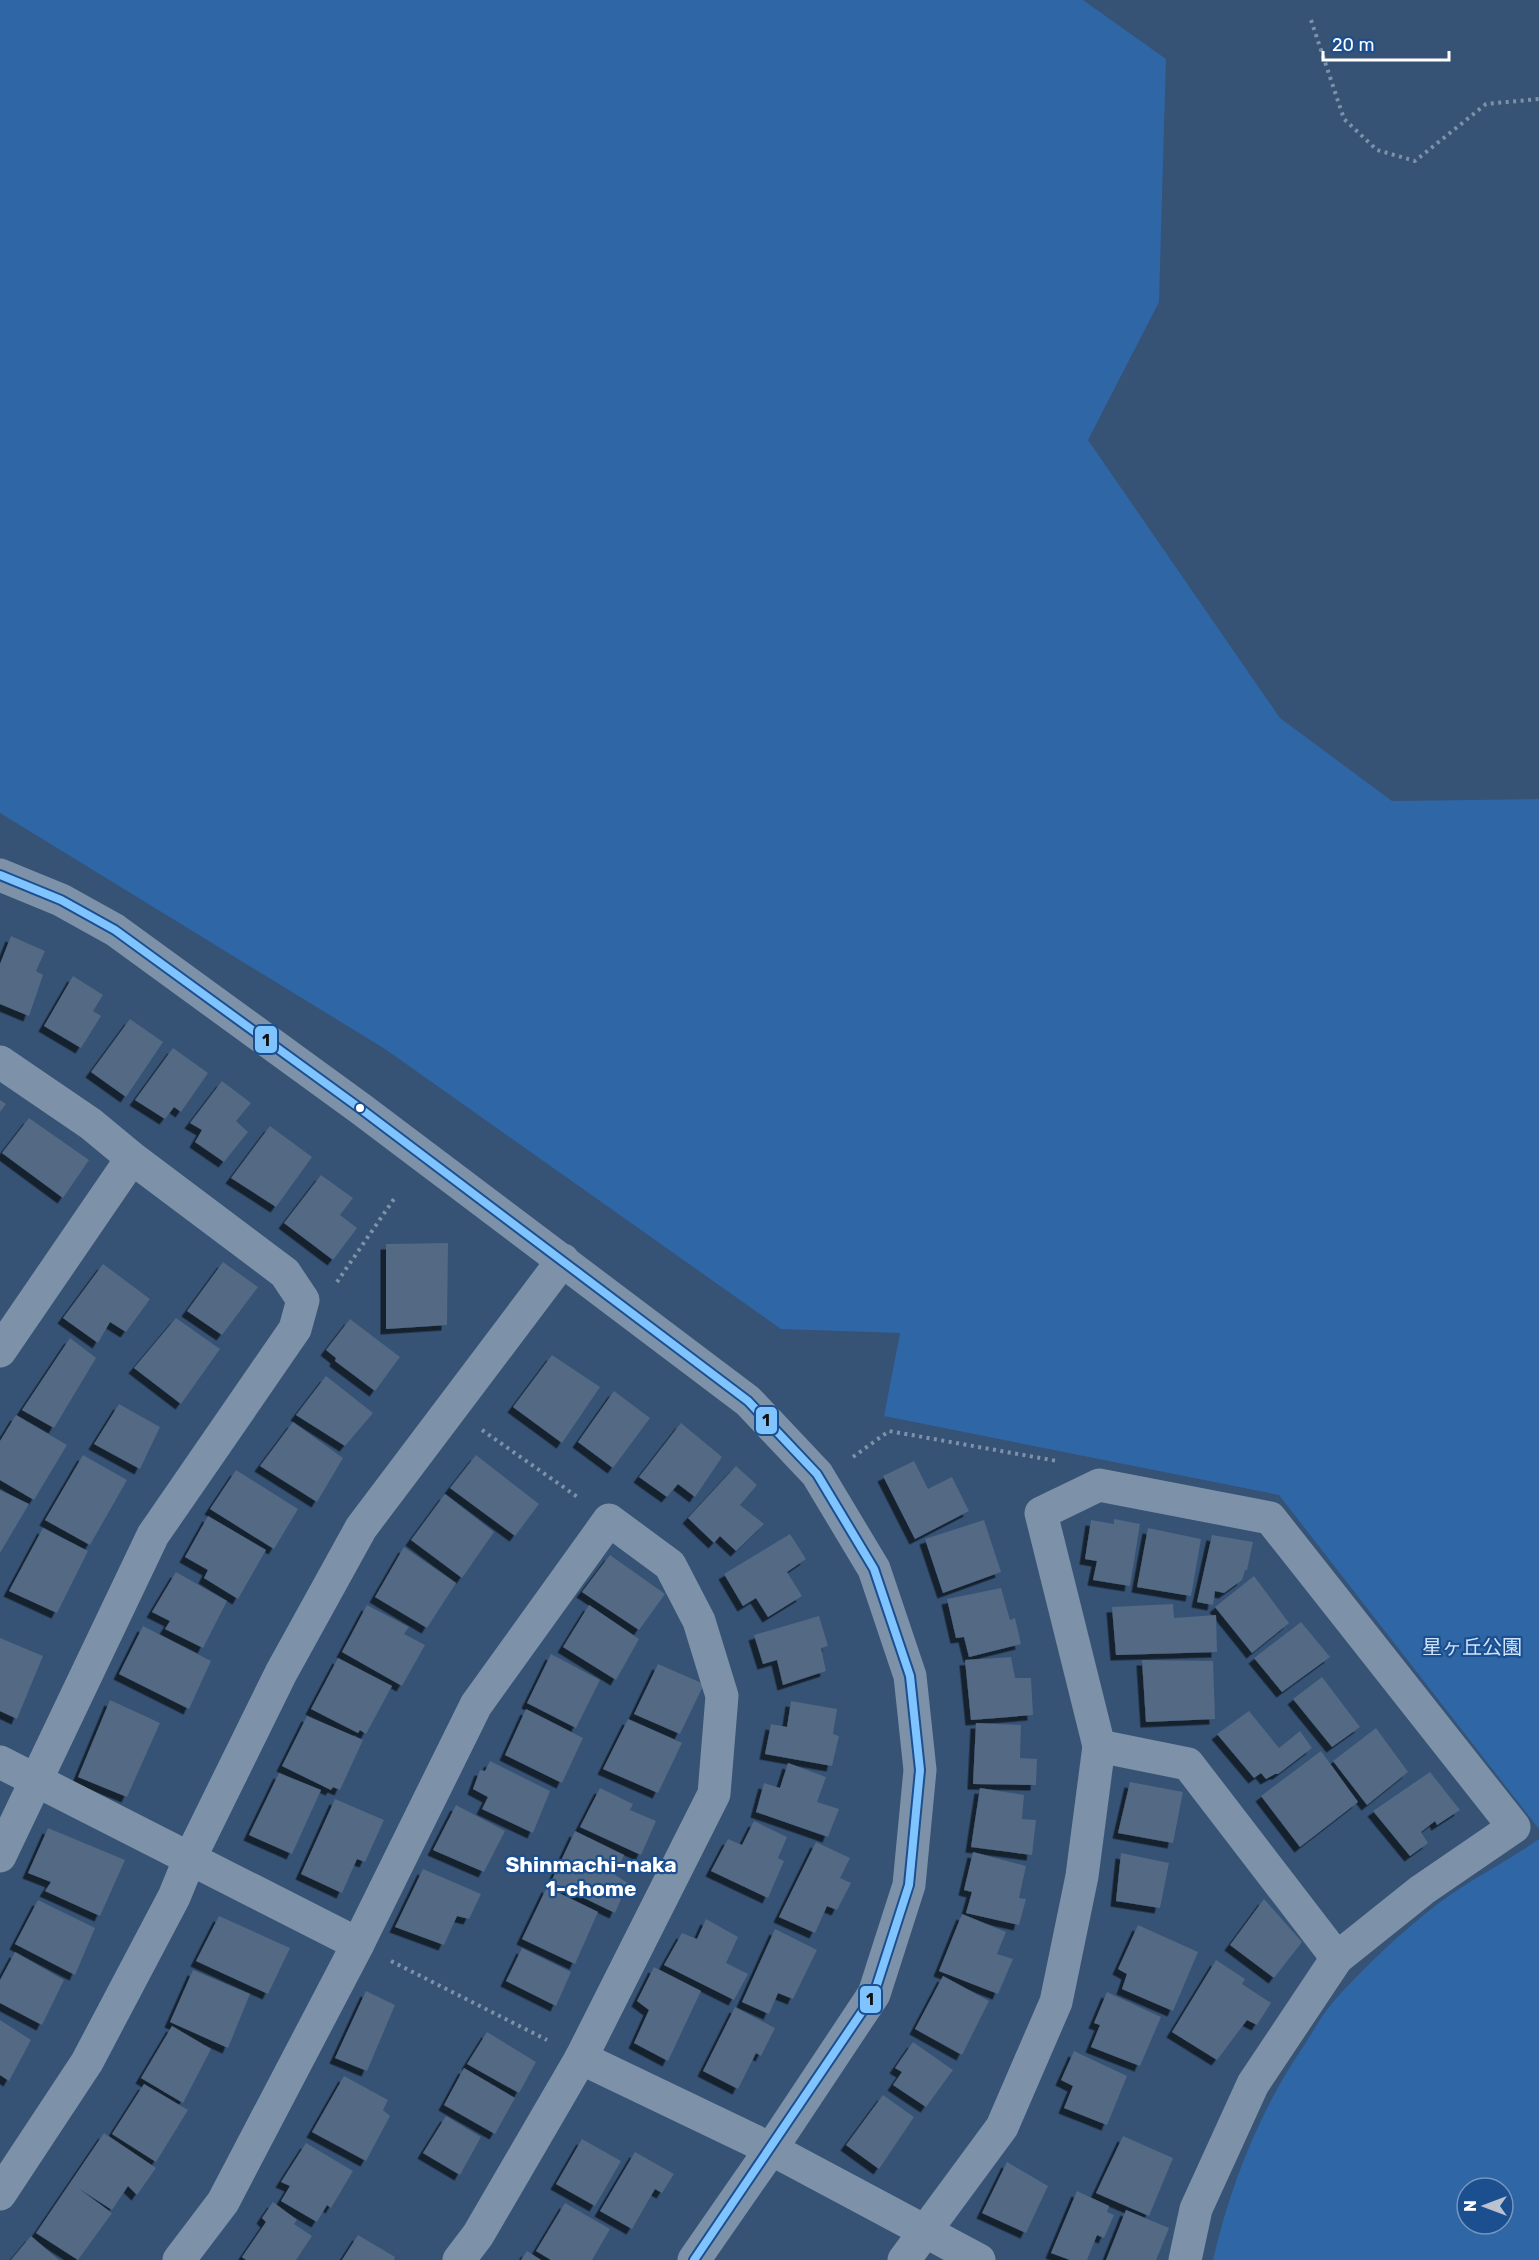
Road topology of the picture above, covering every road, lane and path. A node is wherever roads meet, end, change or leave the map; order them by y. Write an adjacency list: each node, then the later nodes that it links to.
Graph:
1 (1311, 20): 2 (path)
2 (1539, 99)
3 (0, 875): 7 (street)
4 (0, 1062): 5 (street)
5 (132, 1158): 8 (street); 9 (street)
6 (396, 1196): 8 (path)
7 (563, 1260): 18 (street); 22 (street)
8 (303, 1300): 16 (street)
9 (0, 1351)
10 (477, 1426): 13 (path)
11 (853, 1457): 12 (path)
12 (1099, 1485): 14 (street); 20 (street)
13 (609, 1520): 19 (street); 21 (street)
14 (1099, 1746): 20 (street); 24 (street)
15 (0, 1762): 16 (street)
16 (38, 1781): 17 (street); 18 (street)
17 (0, 1856)
18 (190, 1858): 19 (street); 23 (street)
19 (358, 1944): 21 (path); 25 (street)
20 (1337, 1958): 30 (street)
21 (581, 2058): 22 (street); 26 (street)
22 (771, 2149): 24 (street); 27 (street)
23 (0, 2194)
24 (925, 2231): 28 (street); 29 (street)
25 (179, 2260)
26 (459, 2260)
27 (694, 2260)
28 (904, 2260)
29 (979, 2260)
30 (1185, 2260)

